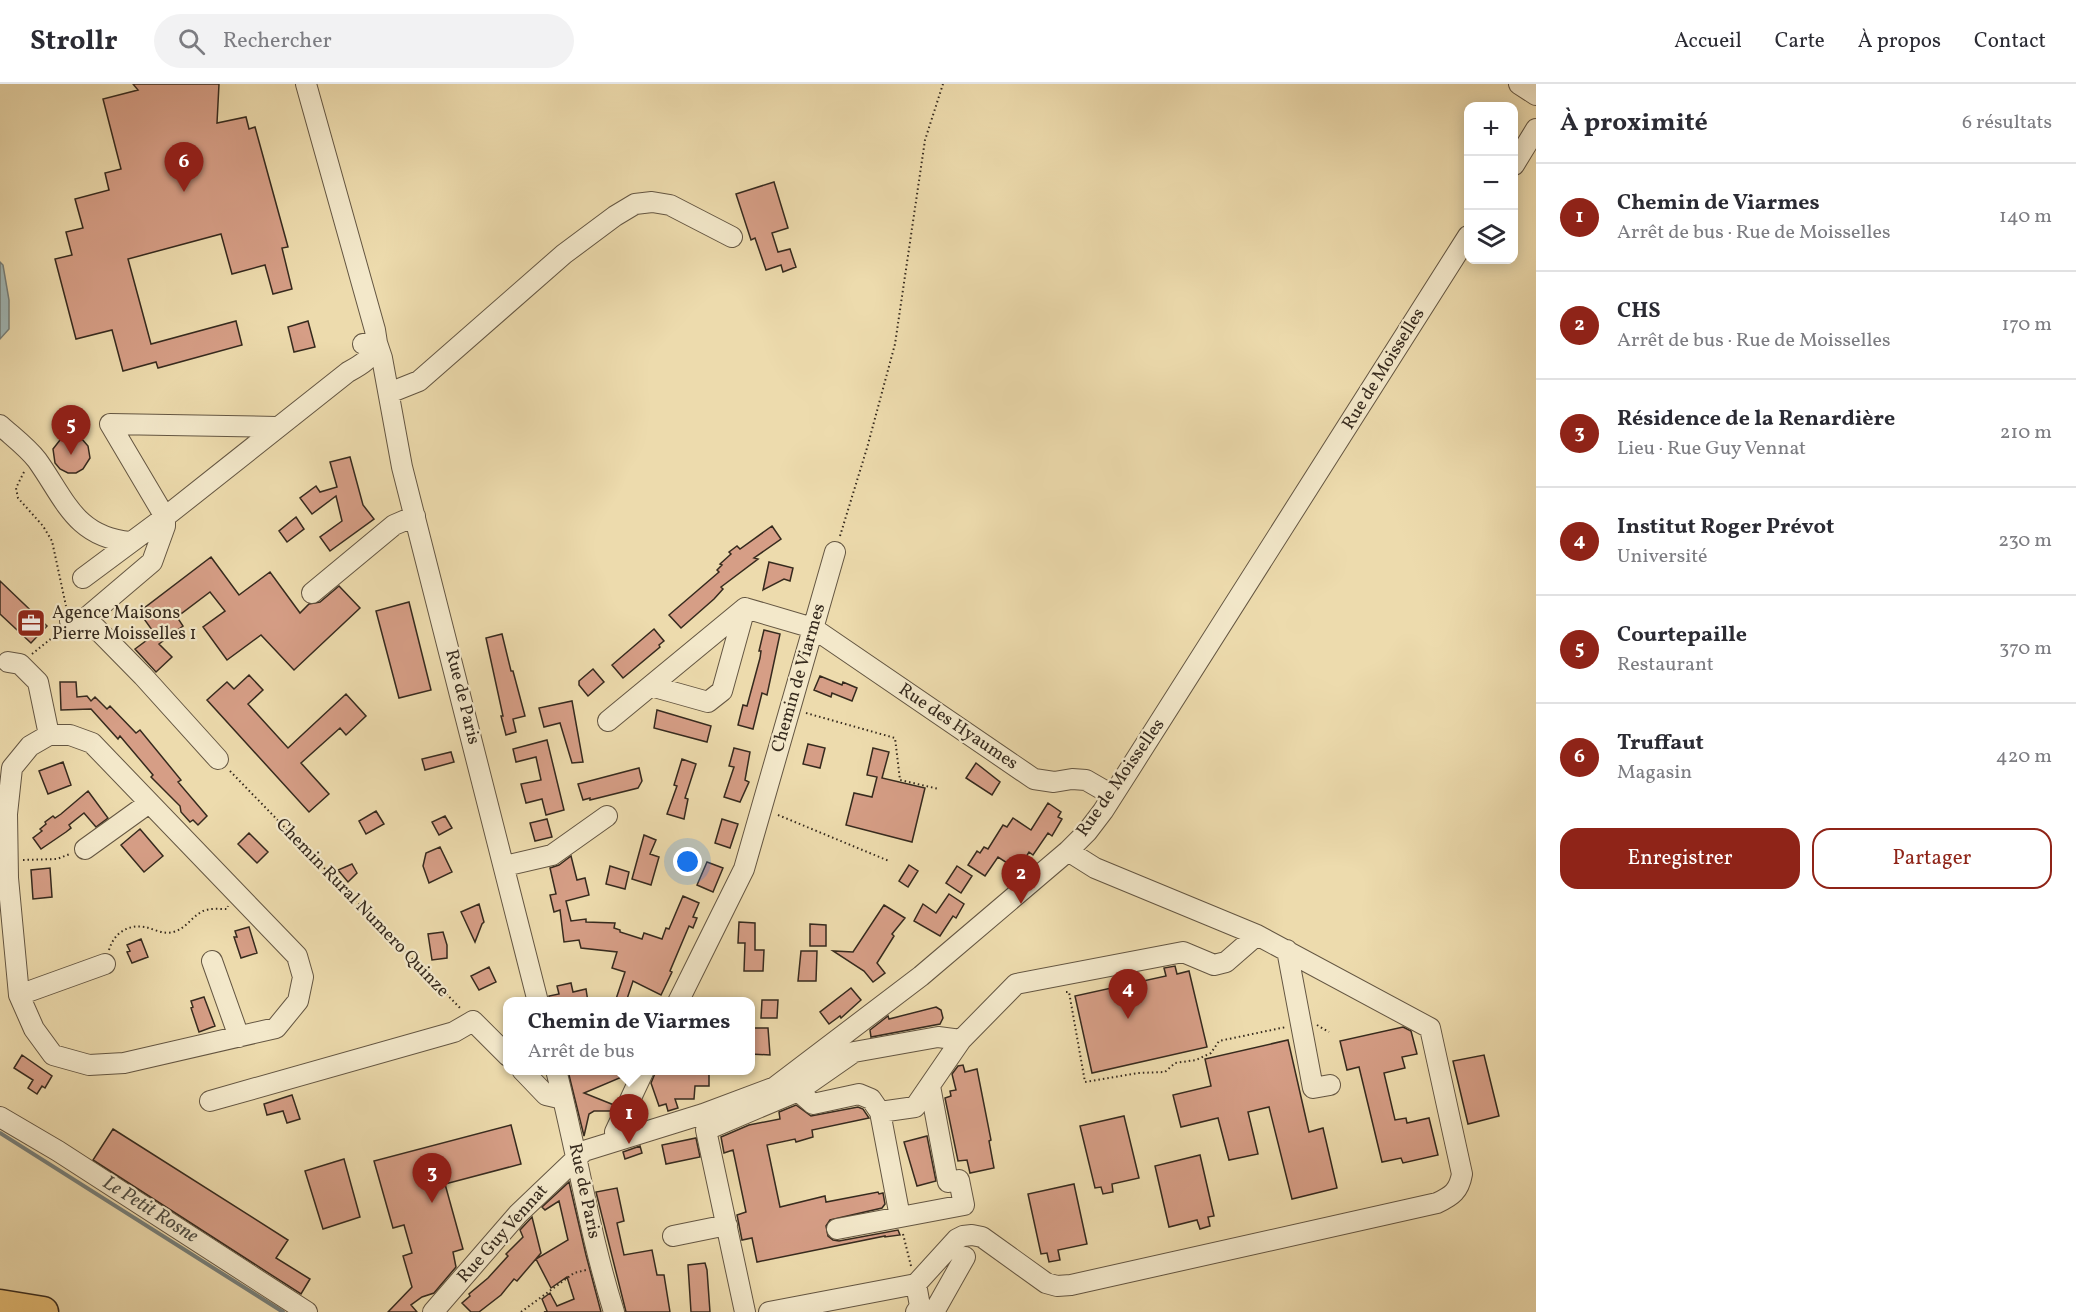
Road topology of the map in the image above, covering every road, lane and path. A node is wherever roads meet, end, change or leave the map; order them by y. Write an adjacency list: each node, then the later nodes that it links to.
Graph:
1 (297, 84): 10 (street)
2 (306, 84): 10 (street)
3 (943, 84): 18 (path)
4 (1519, 84): 5 (street)
5 (1536, 95)
6 (1536, 129): 7 (street)
7 (1518, 158)
8 (732, 237): 11 (street)
9 (1464, 242): 31 (street, Rue de Moisselles)
10 (370, 344): 11 (street, Rue de Paris); 13 (street)
11 (389, 393): 15 (street, Rue de Paris)
12 (0, 425): 14 (street)
13 (277, 427): 16 (street); 16 (street)
14 (34, 457): 17 (street); 22 (path)
15 (415, 516): 20 (street); 39 (street, Rue de Paris)
16 (165, 517): 17 (street); 22 (street)
17 (130, 542): 19 (street)
18 (835, 552): 23 (street, Chemin de Viarmes)
19 (83, 578)
20 (312, 593)
21 (745, 608): 23 (street, Rue des Hyaumes); 25 (street); 25 (street)
22 (78, 619): 24 (path); 29 (street)
23 (813, 628): 26 (street, Chemin de Viarmes); 31 (street, Rue des Hyaumes)
24 (14, 663): 28 (street)
25 (651, 686): 27 (street)
26 (790, 709): 30 (path); 33 (street, Chemin de Viarmes)
27 (608, 721)
28 (49, 735): 32 (street); 37 (street)
29 (218, 759): 49 (path, Chemin Rural Numero Quinze)
30 (939, 789)
31 (1112, 795): 36 (street, Rue de Moisselles)
32 (149, 803): 35 (street); 40 (street)
33 (762, 809): 38 (path); 48 (street, Chemin de Viarmes)
34 (607, 816): 39 (street)
35 (85, 849): 37 (path)
36 (1068, 851): 41 (street); 65 (street, Rue de Moisselles)
37 (8, 860): 45 (street)
38 (888, 861)
39 (505, 866): 47 (street, Rue de Paris)
40 (237, 892): 44 (path); 52 (street)
41 (1257, 935): 42 (street); 53 (street)
42 (1287, 950): 50 (street); 73 (street)
43 (212, 961): 52 (street)
44 (105, 964): 45 (street)
45 (19, 994): 52 (street)
46 (1059, 994): 50 (path)
47 (537, 997)
48 (680, 997)
49 (473, 1021): 54 (street); 62 (street)
50 (1301, 1024): 51 (path); 58 (street)
51 (1329, 1032)
52 (239, 1037)
53 (961, 1040): 59 (street); 60 (street)
54 (503, 1052)
55 (526, 1075): 61 (street)
56 (557, 1075): 61 (street, Rue de Paris)
57 (642, 1075): 65 (street)
58 (1330, 1085)
59 (930, 1086): 63 (street); 67 (street)
60 (798, 1091): 63 (street); 68 (street)
61 (563, 1099): 66 (street, Rue de Paris)
62 (210, 1101)
63 (880, 1112): 67 (street)
64 (0, 1117): 76 (street)
65 (616, 1141): 66 (street, Rue de Moisselles)
66 (578, 1165): 72 (street, Rue de Paris); 77 (street, Rue Guy Vennat)
67 (900, 1217): 69 (street); 73 (path)
68 (727, 1225): 70 (street); 80 (street)
69 (837, 1229)
70 (674, 1236)
71 (965, 1257): 83 (street)
72 (599, 1267): 78 (path); 79 (street, Rue de Paris)
73 (916, 1284): 81 (street); 82 (street)
74 (0, 1305): 75 (highway)
75 (44, 1312)
76 (307, 1312)
77 (433, 1312)
78 (521, 1312)
79 (614, 1312)
80 (745, 1312)
81 (769, 1312)
82 (916, 1312)
83 (934, 1312)

